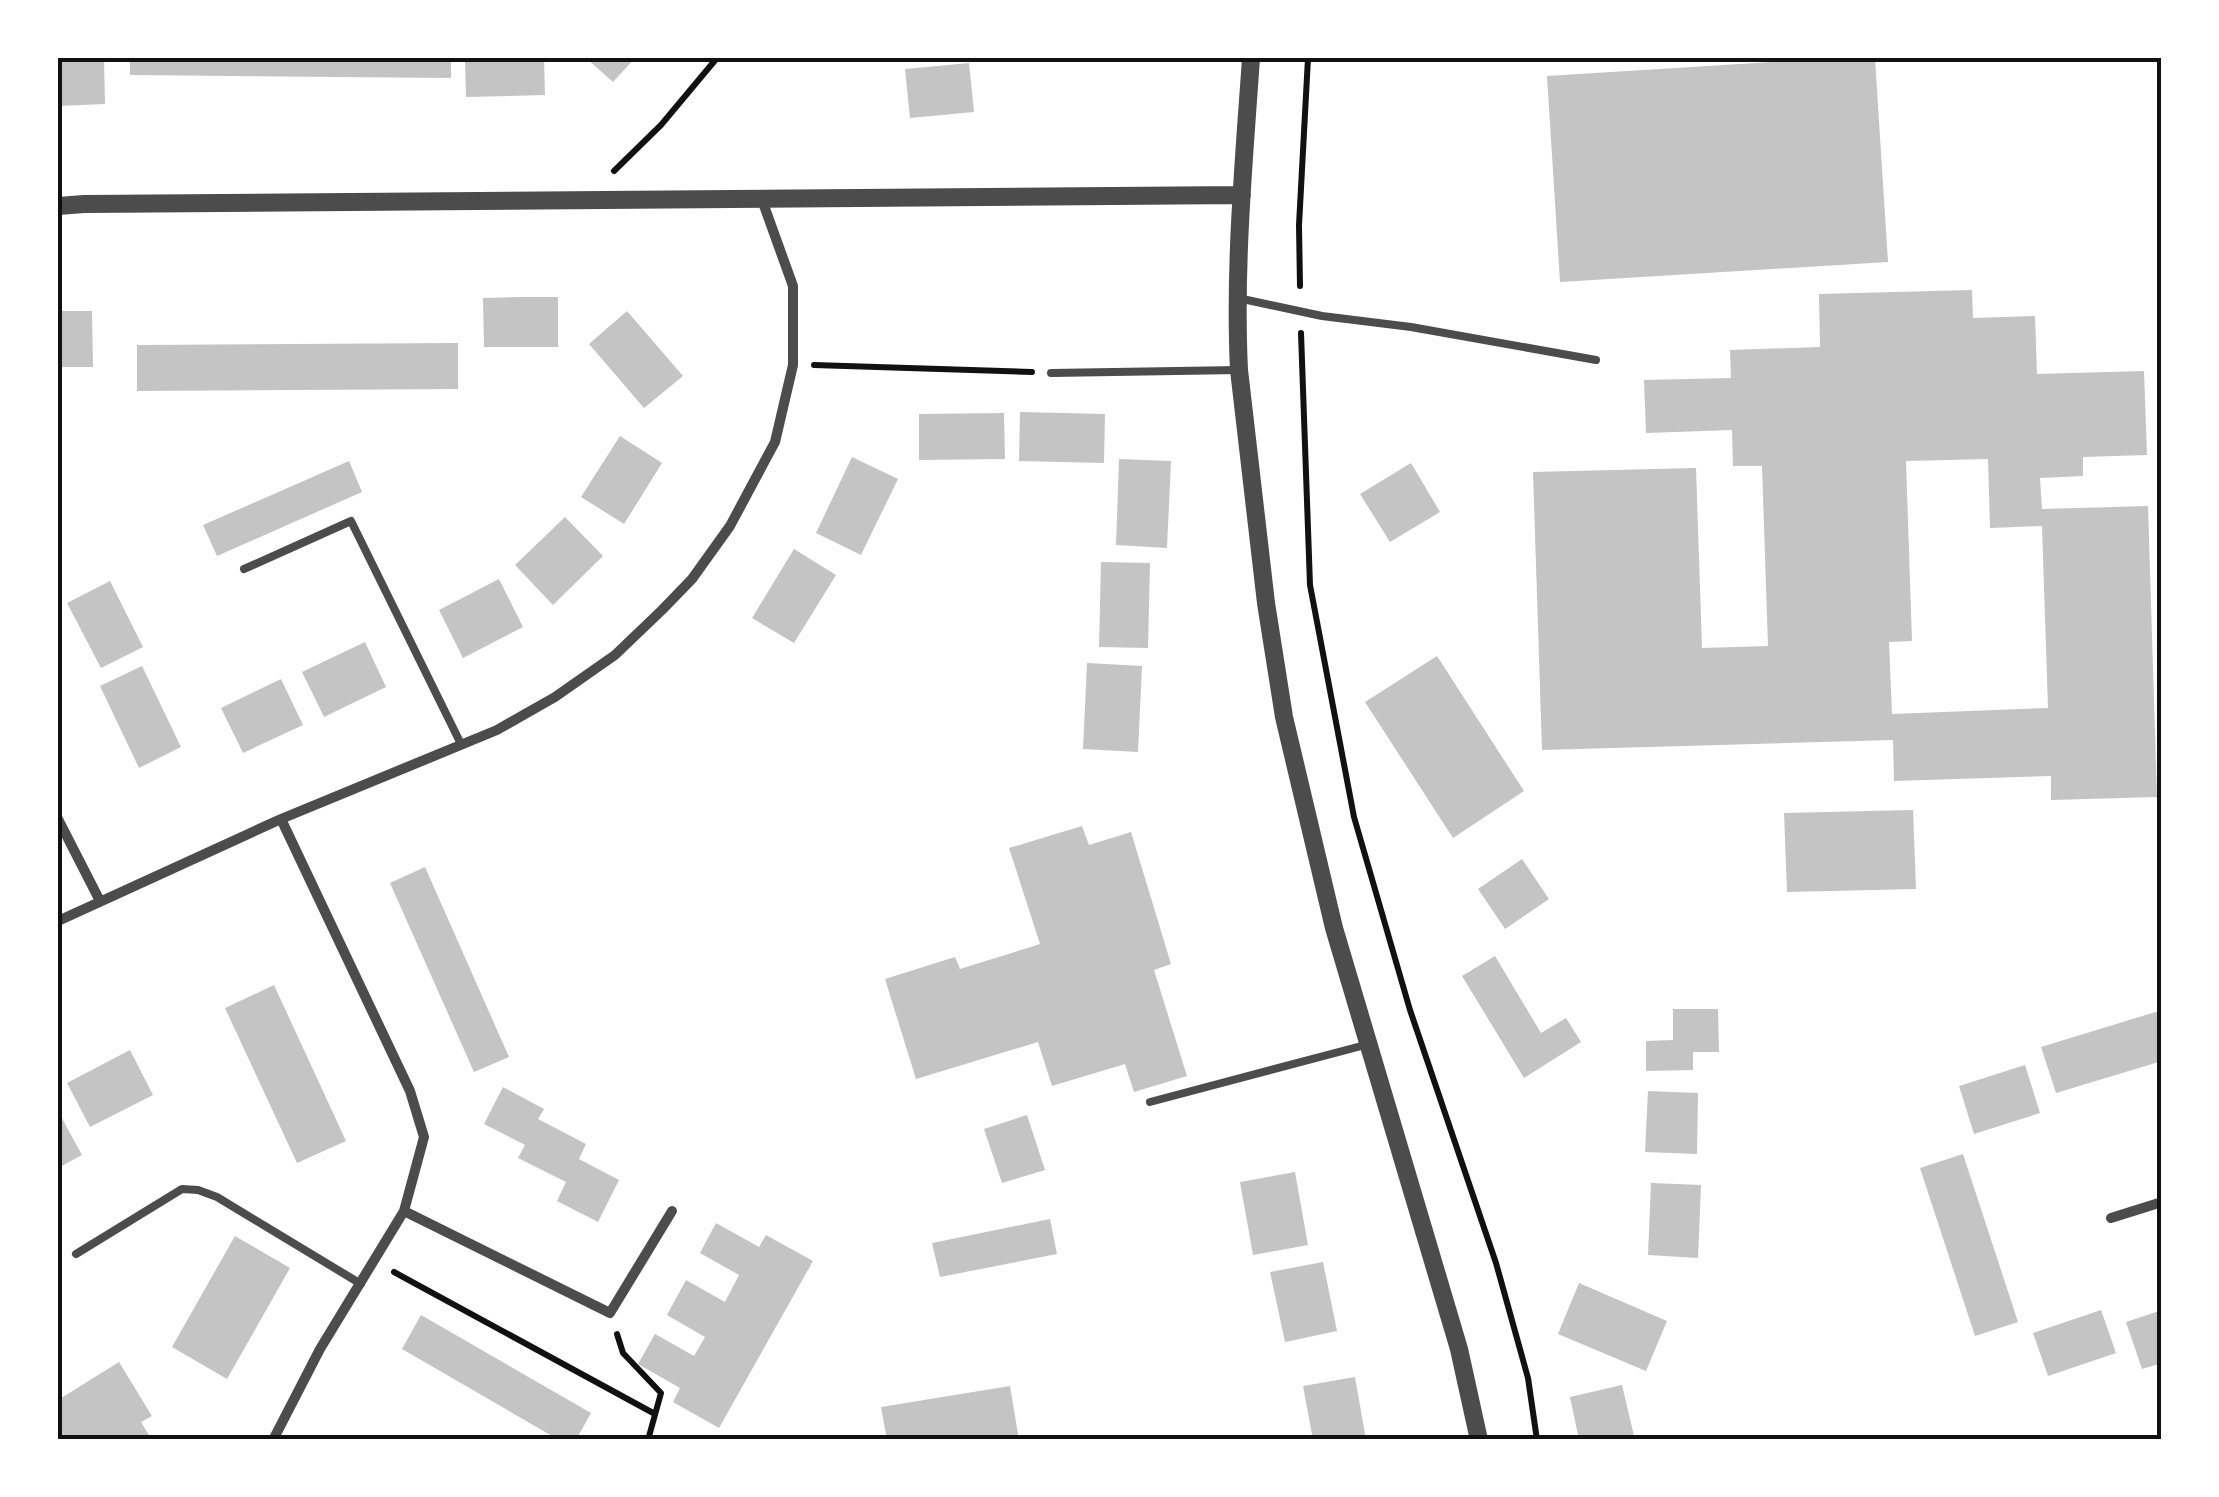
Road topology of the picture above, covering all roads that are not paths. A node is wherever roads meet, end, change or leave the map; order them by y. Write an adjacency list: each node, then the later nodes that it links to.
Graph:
1 (1251, 58): 2 (street)
2 (1242, 195): 3 (street); 5 (street)
3 (762, 200): 4 (street); 10 (street)
4 (58, 206)
5 (1238, 298): 6 (lane); 7 (street)
6 (1596, 360)
7 (1240, 370): 8 (lane); 15 (street)
8 (1052, 373)
9 (244, 569): 10 (lane)
10 (461, 744): 12 (street)
11 (58, 818): 13 (street)
12 (281, 819): 13 (street); 18 (street)
13 (100, 901): 14 (street)
14 (58, 921)
15 (1369, 1044): 16 (lane); 24 (street)
16 (1150, 1102)
17 (2162, 1202): 20 (street)
18 (404, 1211): 19 (street); 22 (street)
19 (672, 1211)
20 (2111, 1218)
21 (76, 1254): 22 (lane)
22 (361, 1284): 23 (street)
23 (273, 1440)
24 (1479, 1440)

